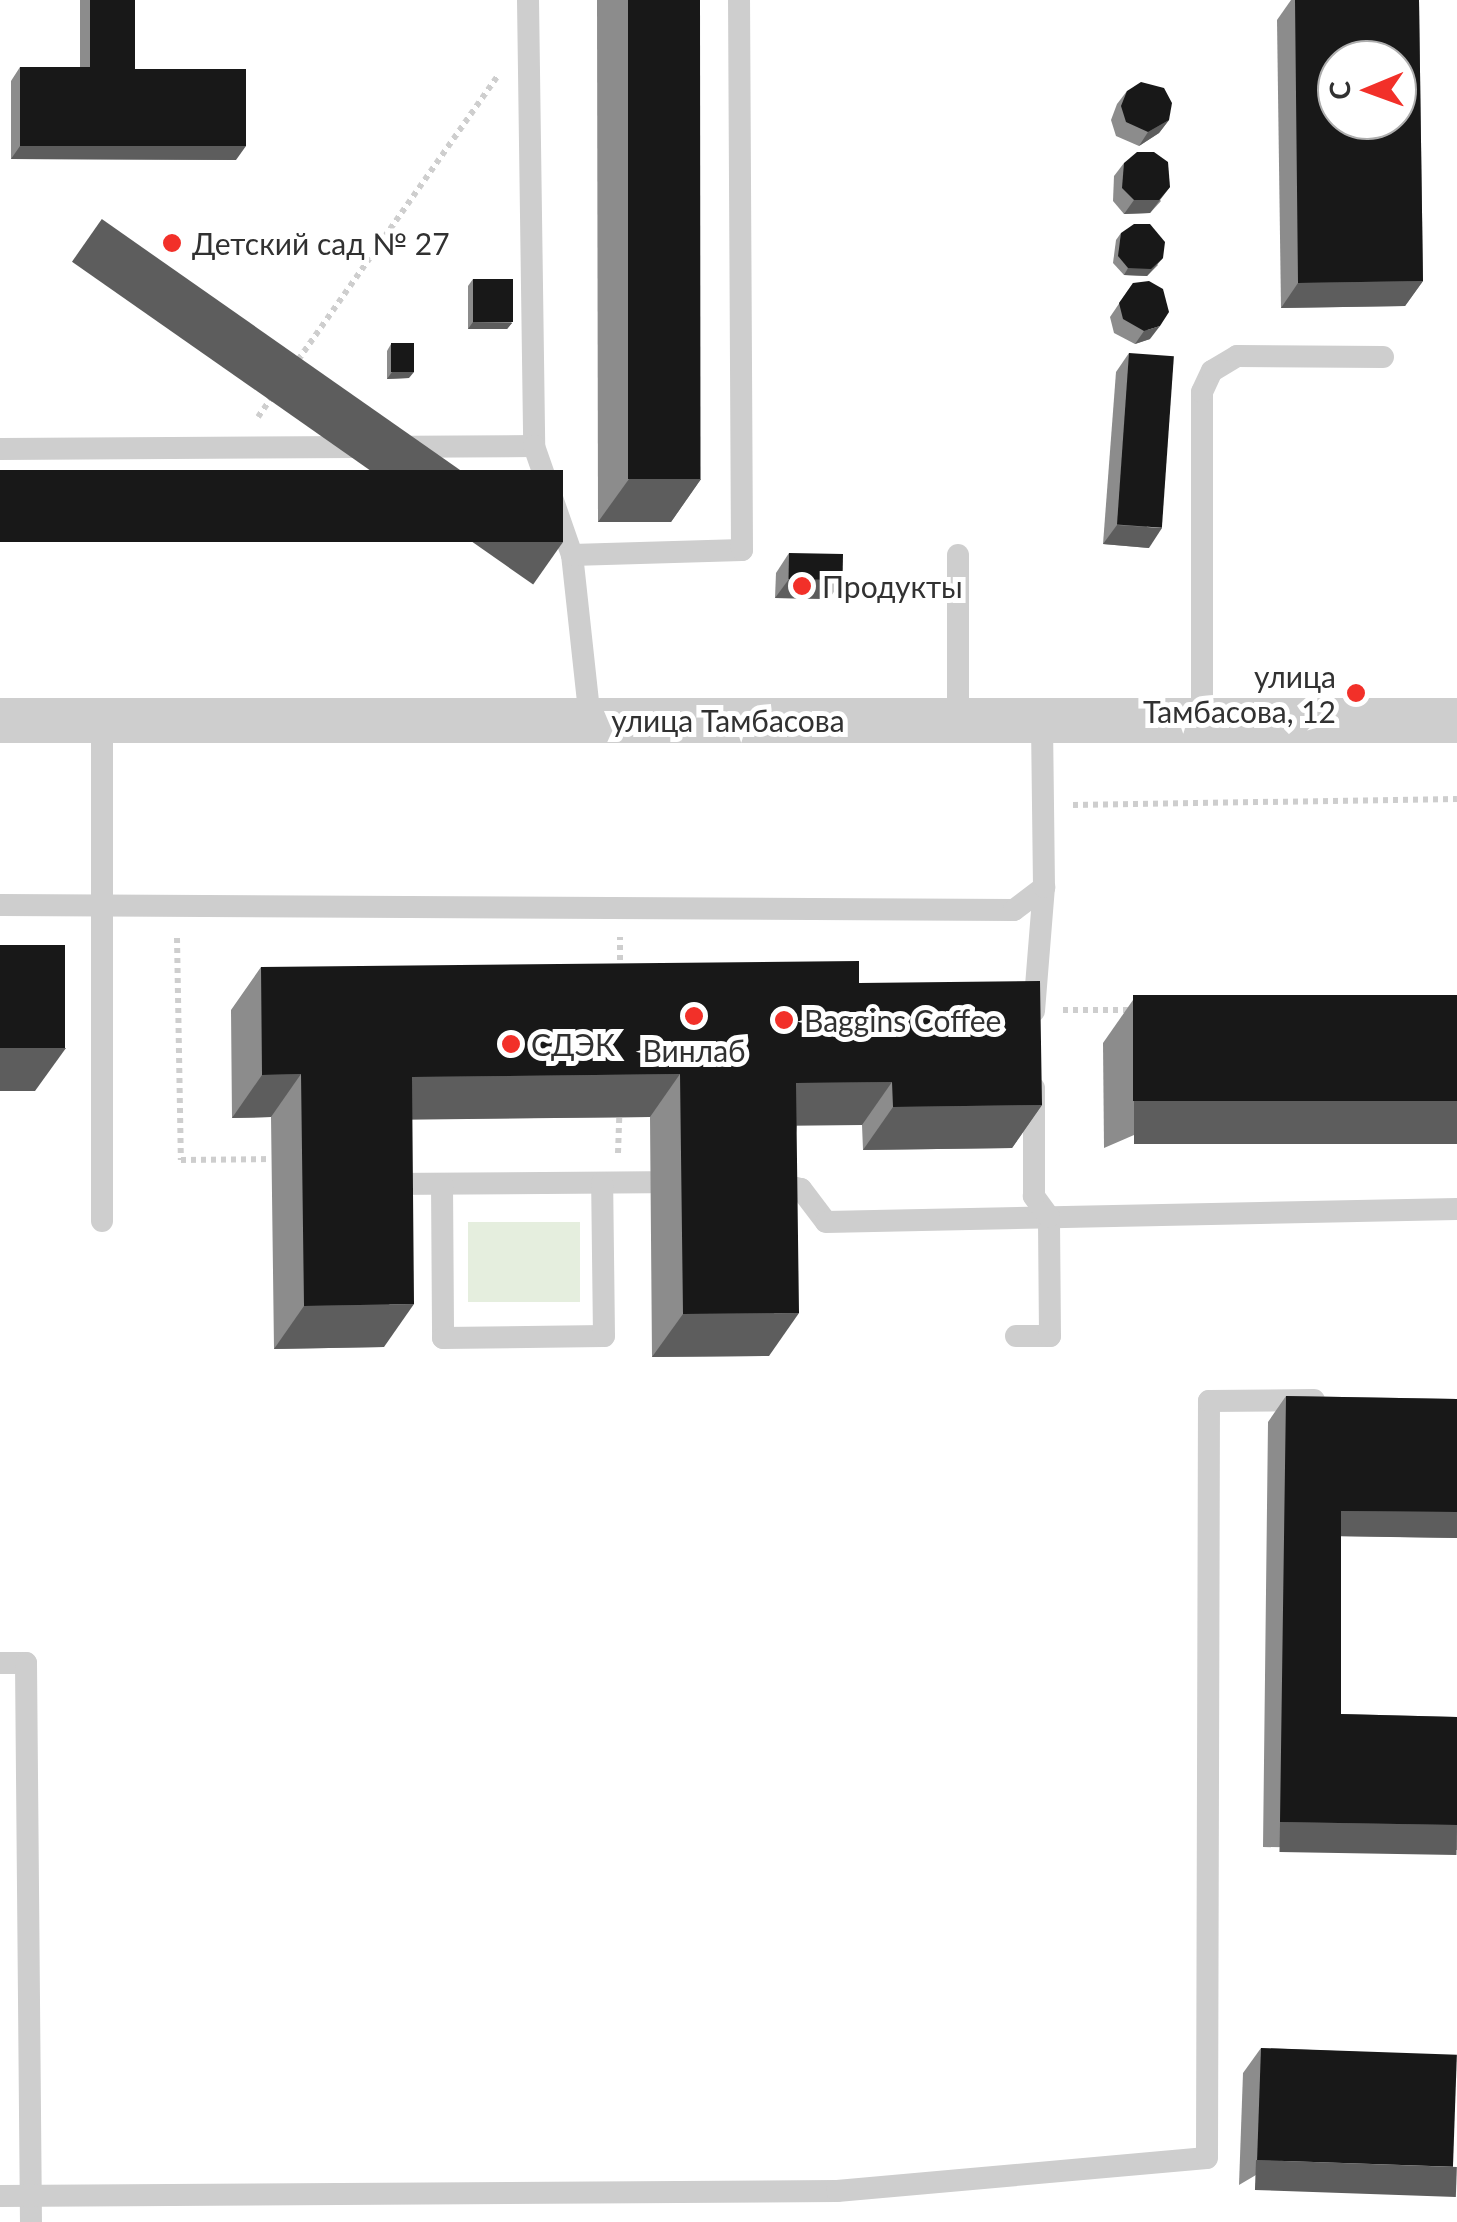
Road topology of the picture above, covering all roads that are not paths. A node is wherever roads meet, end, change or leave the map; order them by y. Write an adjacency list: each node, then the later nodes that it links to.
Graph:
1 (528, 0): 4 (lane)
2 (739, 0): 6 (lane)
3 (1383, 357): 12 (lane)
4 (534, 446): 5 (lane); 6 (lane)
5 (0, 449)
6 (572, 555): 9 (lane)
7 (958, 555): 10 (lane)
8 (0, 720): 14 (street, улица Тамбасова)
9 (590, 720): 10 (street, улица Тамбасова); 14 (street, улица Тамбасова)
10 (958, 720): 11 (street, улица Тамбасова)
11 (1042, 720): 12 (street, улица Тамбасова); 15 (lane)
12 (1202, 720): 13 (street, улица Тамбасова)
13 (1457, 720)
14 (102, 721): 17 (lane)
15 (1044, 886): 17 (lane); 18 (lane)
16 (0, 905): 17 (lane)
17 (103, 906): 27 (lane)
18 (1034, 1019)
19 (1034, 1066): 26 (lane)
20 (767, 1181): 26 (lane)
21 (602, 1182): 22 (lane); 24 (lane); 24 (lane)
22 (650, 1182)
23 (382, 1184): 24 (lane)
24 (442, 1184)
25 (1457, 1209): 26 (lane)
26 (1049, 1216): 28 (lane)
27 (102, 1221)
28 (1016, 1336)
29 (1342, 1400): 32 (lane)
30 (0, 1663): 32 (lane)
31 (0, 2196): 32 (lane)
32 (32, 2196): 33 (lane)
33 (31, 2222)

